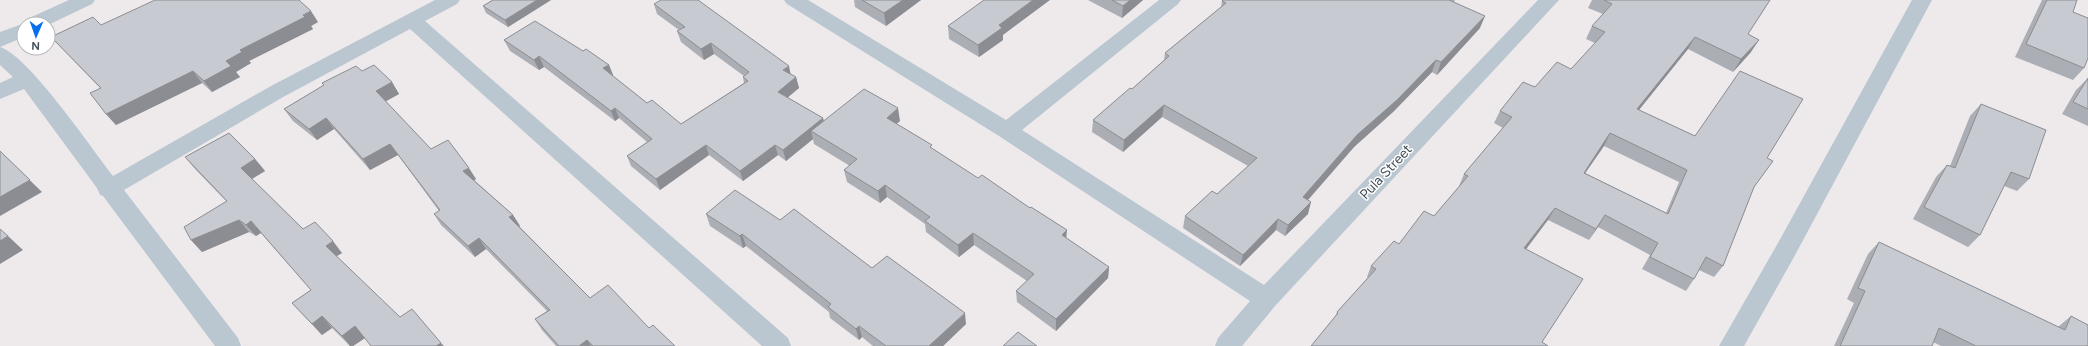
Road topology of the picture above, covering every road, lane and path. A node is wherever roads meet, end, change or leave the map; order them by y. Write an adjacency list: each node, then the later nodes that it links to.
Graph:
1 (85, 0): 7 (street)
2 (450, 0): 8 (street)
3 (795, 0): 14 (street)
4 (1171, 0): 14 (street)
5 (1549, 0): 16 (street, Pula Street)
6 (1922, 0): 20 (street)
7 (51, 16)
8 (413, 21): 15 (street); 18 (street)
9 (16, 32): 10 (street)
10 (0, 40)
11 (0, 54): 12 (street)
12 (27, 79): 13 (street); 15 (street)
13 (0, 92)
14 (1007, 130): 16 (street)
15 (108, 189): 17 (street)
16 (1266, 299): 19 (street, Pula Street)
17 (229, 346)
18 (779, 346)
19 (1227, 346)
20 (1731, 346)

